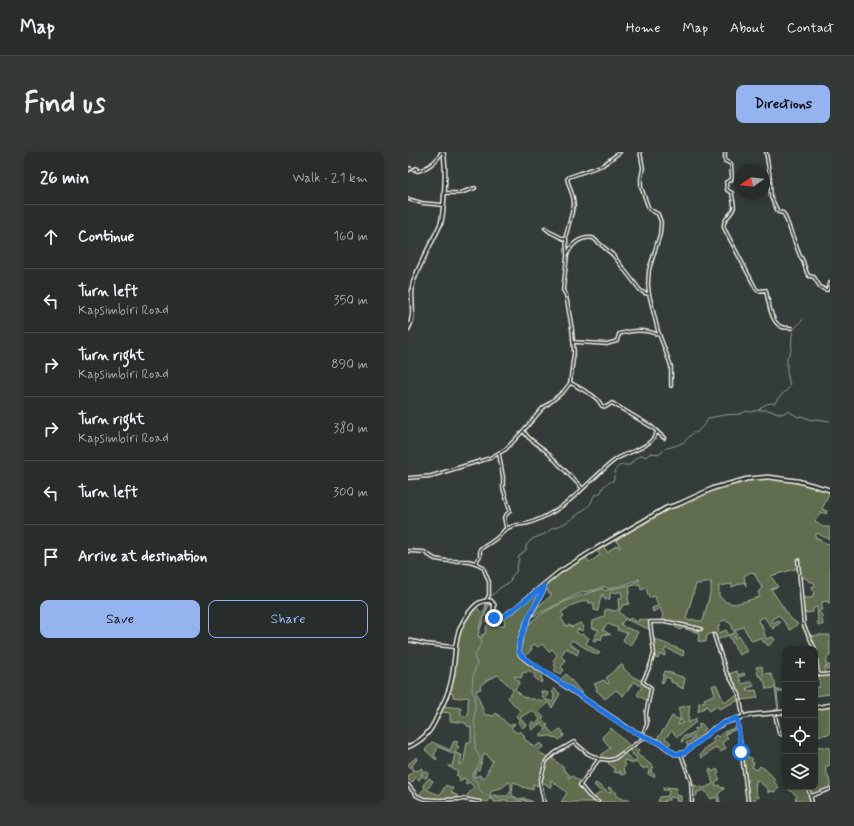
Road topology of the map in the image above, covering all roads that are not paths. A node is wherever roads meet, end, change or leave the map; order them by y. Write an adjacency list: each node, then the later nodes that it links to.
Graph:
1 (442, 152): 6 (street); 8 (street)
2 (620, 152): 12 (street)
3 (640, 152): 15 (street)
4 (725, 152): 16 (street)
5 (766, 152): 14 (street)
6 (408, 171)
7 (475, 188): 8 (street)
8 (444, 193): 10 (street)
9 (408, 199): 10 (street)
10 (443, 205): 17 (street)
11 (545, 228): 12 (street)
12 (566, 240): 13 (street)
13 (568, 255): 15 (street); 19 (street)
14 (830, 283)
15 (648, 294): 18 (street)
16 (792, 328)
17 (408, 329)
18 (659, 335): 19 (street); 21 (street)
19 (574, 342): 20 (street)
20 (570, 383): 22 (street); 23 (street)
21 (671, 386)
22 (524, 431): 25 (street); 27 (street)
23 (657, 432): 24 (street); 27 (street)
24 (664, 438)
25 (498, 453): 26 (street); 29 (street)
26 (408, 478)
27 (582, 488): 29 (street)
28 (830, 490): 33 (street)
29 (506, 528): 32 (street)
30 (408, 552): 32 (street)
31 (798, 560): 39 (street)
32 (475, 563): 34 (street)
33 (544, 586): 34 (street); 47 (street)
34 (487, 601): 38 (street)
35 (701, 629): 47 (street)
36 (714, 635): 44 (street)
37 (408, 640): 38 (street)
38 (455, 647): 48 (street)
39 (830, 674)
40 (830, 706): 41 (street)
41 (818, 708)
42 (782, 713): 43 (street)
43 (775, 714): 44 (street); 46 (street)
44 (743, 716): 45 (street)
45 (737, 718): 49 (street); 59 (street)
46 (782, 734)
47 (643, 736): 49 (street); 50 (street)
48 (408, 747)
49 (681, 754): 58 (street)
50 (599, 758): 56 (street); 57 (street)
51 (408, 785): 55 (street)
52 (830, 789): 54 (street)
53 (809, 790): 54 (street)
54 (811, 796): 60 (street)
55 (480, 802)
56 (544, 802)
57 (598, 802)
58 (692, 802)
59 (748, 802)
60 (812, 802)

